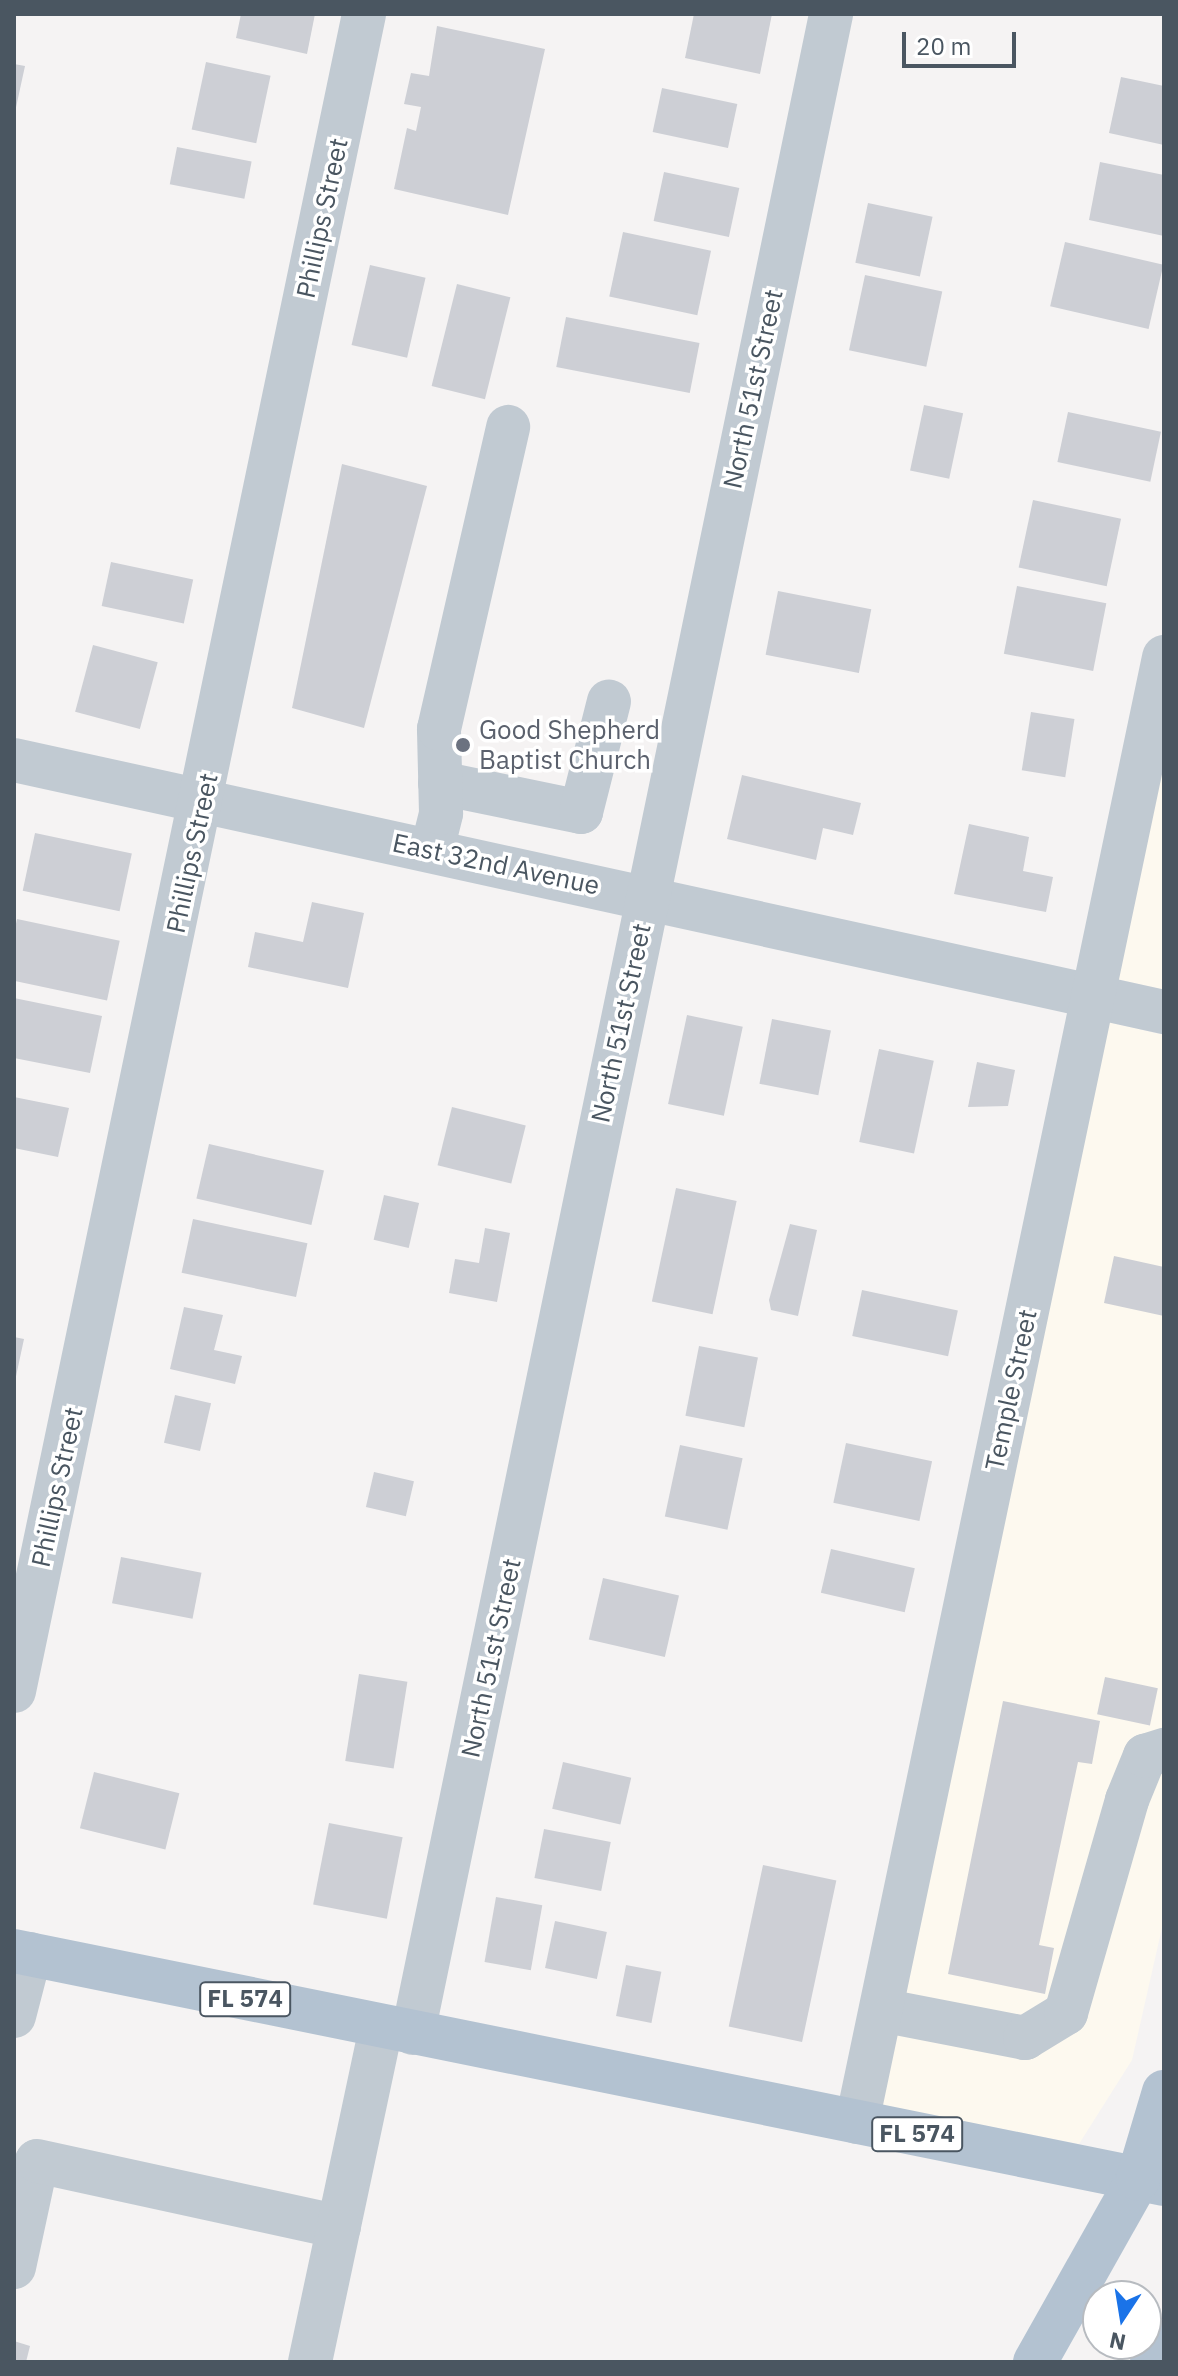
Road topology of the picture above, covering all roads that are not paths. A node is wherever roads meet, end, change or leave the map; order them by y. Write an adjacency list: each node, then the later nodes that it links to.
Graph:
1 (364, 14): 9 (street, Phillips Street)
2 (831, 14): 13 (street, North 51st Street)
3 (508, 427): 7 (street)
4 (1162, 674): 8 (street, Temple Street)
5 (609, 701): 10 (street)
6 (14, 760): 9 (street, East 32nd Avenue)
7 (440, 783): 10 (street); 11 (street)
8 (1150, 792): 14 (street, Temple Street)
9 (203, 799): 11 (street, East 32nd Avenue); 16 (street, Phillips Street)
10 (581, 812): 12 (street)
11 (432, 850): 12 (street, East 32nd Avenue)
12 (568, 880): 13 (street, East 32nd Avenue)
13 (647, 898): 14 (street, East 32nd Avenue); 21 (street, North 51st Street)
14 (1094, 997): 15 (street, East 32nd Avenue); 19 (street, Temple Street)
15 (1164, 1012)
16 (14, 1691)
17 (1164, 1750): 19 (street)
18 (22, 1952): 20 (street); 21 (main road, FL 574)
19 (881, 2010): 23 (street, Temple Street)
20 (14, 2016)
21 (397, 2030): 23 (main road, FL 574); 25 (street, North 51st Street)
22 (1164, 2092): 24 (main road)
23 (857, 2122): 24 (main road, FL 574)
24 (1151, 2181): 29 (main road)
25 (339, 2227): 26 (street); 28 (street, North 51st Street)
26 (14, 2267)
27 (1164, 2342): 30 (main road)
28 (310, 2362)
29 (1035, 2362)
30 (1152, 2362)

